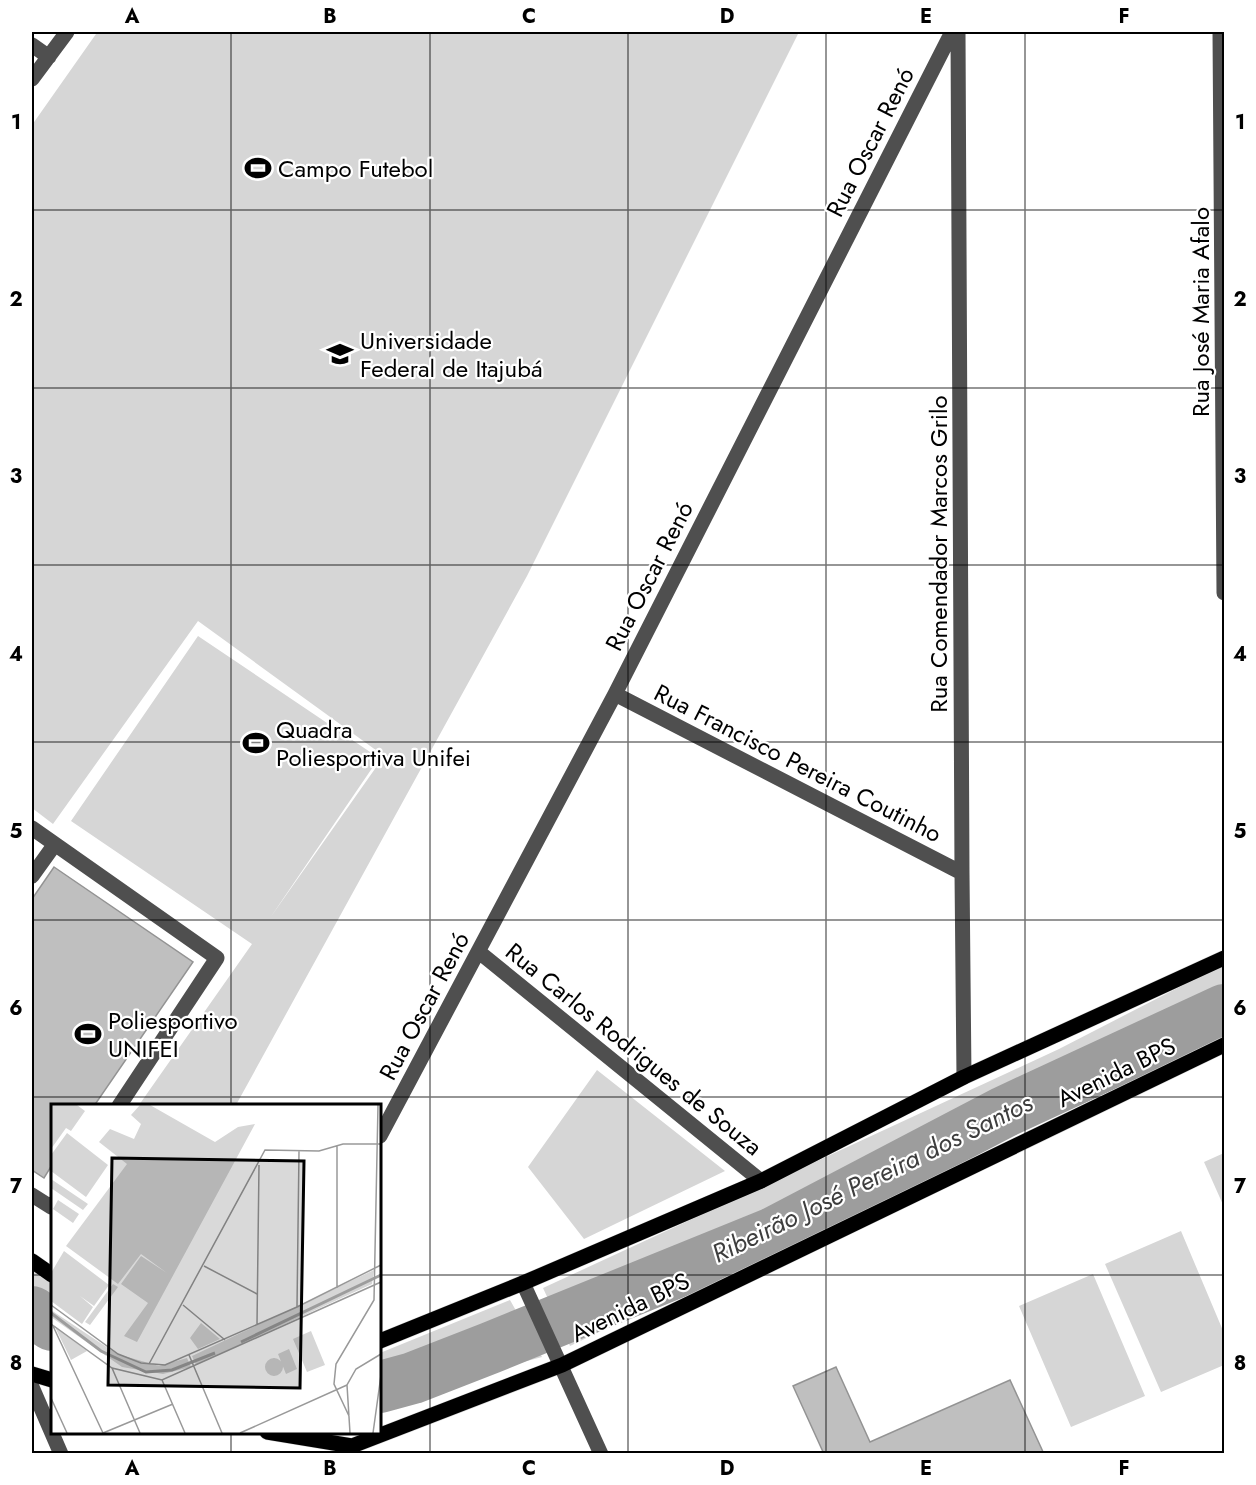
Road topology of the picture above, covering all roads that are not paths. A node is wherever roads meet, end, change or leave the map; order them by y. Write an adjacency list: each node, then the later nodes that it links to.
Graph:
1 (67, 32): 6 (street)
2 (952, 32): 9 (street, Rua Oscar Renó)
3 (958, 32): 12 (street, Rua Comendador Marcos Grilo)
4 (1220, 32): 8 (street, Rua José Maria Afalo)
5 (32, 45): 6 (street)
6 (49, 57): 7 (street)
7 (32, 79)
8 (1224, 593)
9 (615, 694): 12 (street, Rua Francisco Pereira Coutinho); 14 (street, Rua Oscar Renó)
10 (32, 828): 11 (street)
11 (55, 844): 13 (street); 18 (street)
12 (962, 873): 17 (street, Rua Comendador Marcos Grilo)
13 (32, 876)
14 (478, 952): 19 (street, Rua Oscar Renó); 20 (street, Rua Carlos Rodrigues de Souza)
15 (1224, 958): 17 (main road)
16 (1224, 1045): 27 (main road, Avenida BPS)
17 (964, 1077): 20 (main road)
18 (120, 1104)
19 (381, 1134)
20 (761, 1181): 25 (main road)
21 (32, 1195): 22 (street)
22 (51, 1207)
23 (32, 1261): 24 (main road)
24 (51, 1274)
25 (524, 1283): 26 (main road); 27 (street)
26 (381, 1341)
27 (559, 1358): 34 (main road, Avenida BPS); 36 (street)
28 (32, 1374): 29 (main road)
29 (51, 1380)
30 (32, 1387): 31 (street)
31 (51, 1431)
32 (52, 1434): 35 (street)
33 (277, 1434): 34 (main road, Avenida BPS)
34 (354, 1450)
35 (61, 1454)
36 (601, 1454)

